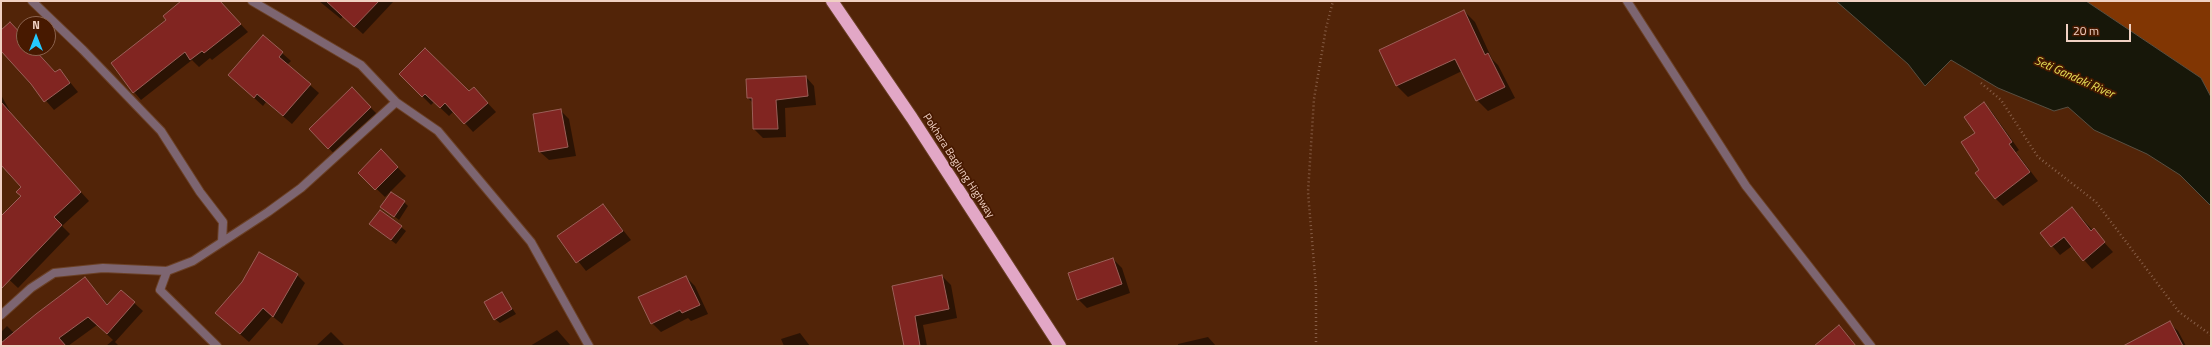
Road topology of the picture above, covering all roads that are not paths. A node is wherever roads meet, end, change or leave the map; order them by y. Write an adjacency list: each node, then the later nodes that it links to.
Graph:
1 (32, 1): 6 (street)
2 (252, 1): 5 (street)
3 (832, 1): 11 (highway, Pokhara Baglung Highway)
4 (1627, 1): 12 (street)
5 (396, 102): 6 (street); 10 (street)
6 (222, 242): 7 (street)
7 (167, 271): 8 (street); 9 (street)
8 (1, 315)
9 (217, 346)
10 (589, 346)
11 (1060, 346)
12 (1871, 346)

